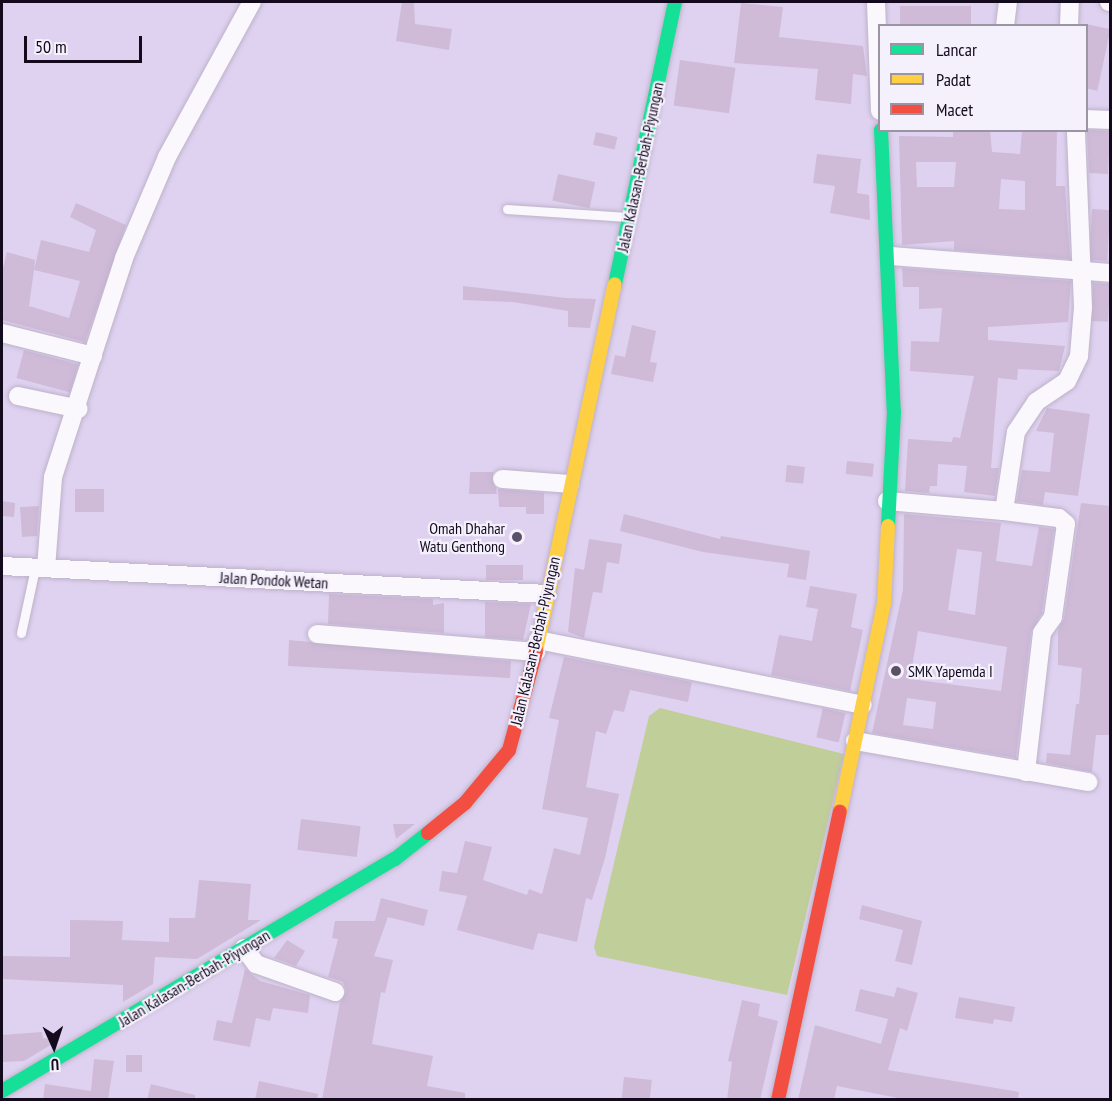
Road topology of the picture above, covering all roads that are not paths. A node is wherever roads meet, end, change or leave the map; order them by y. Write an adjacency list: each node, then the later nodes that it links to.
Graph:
1 (252, 2): 19 (street)
2 (675, 2): 14 (street, Jalan Kalasan-Berbah-Piyungan)
3 (876, 2): 8 (street)
4 (1008, 2): 6 (street)
5 (1070, 2): 7 (street)
6 (1005, 24)
7 (1069, 24)
8 (878, 70)
9 (1088, 119): 10 (street)
10 (1110, 120)
11 (881, 132): 15 (street)
12 (1076, 132): 16 (street)
13 (507, 209): 14 (lane)
14 (629, 217): 23 (street, Jalan Kalasan-Berbah-Piyungan)
15 (890, 256): 16 (street); 24 (street)
16 (1078, 268): 17 (street); 25 (street)
17 (1110, 273)
18 (2, 333): 19 (street)
19 (93, 356): 21 (street)
20 (18, 396): 21 (street)
21 (79, 409): 27 (street)
22 (502, 479): 23 (street)
23 (570, 484): 28 (street, Jalan Kalasan-Berbah-Piyungan)
24 (887, 501): 25 (street); 32 (street)
25 (1004, 511): 34 (street)
26 (2, 566): 27 (street, Jalan Pondok Wetan)
27 (41, 568): 28 (street, Jalan Pondok Wetan); 29 (lane)
28 (547, 594): 31 (street, Jalan Kalasan-Berbah-Piyungan)
29 (21, 633)
30 (317, 634): 31 (street)
31 (537, 646): 32 (street); 36 (street, Jalan Kalasan-Berbah-Piyungan)
32 (863, 705): 33 (street)
33 (855, 741): 34 (street); 39 (street)
34 (1026, 772): 35 (street)
35 (1088, 782)
36 (244, 948): 37 (street); 38 (street, Jalan Kalasan-Berbah-Piyungan)
37 (334, 992)
38 (2, 1091)
39 (778, 1100)

